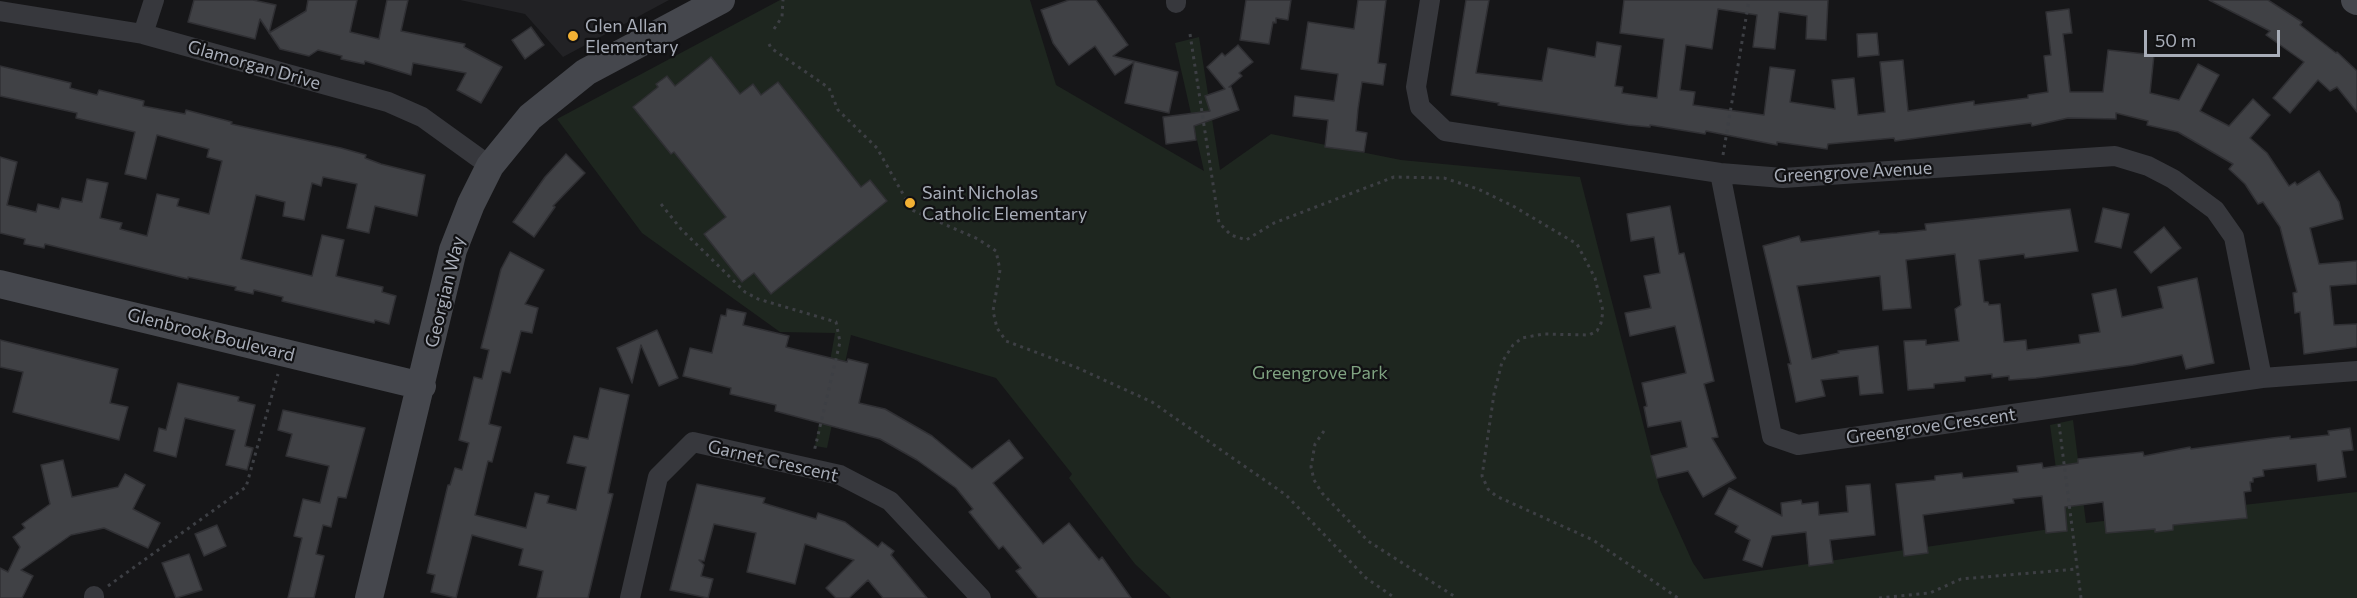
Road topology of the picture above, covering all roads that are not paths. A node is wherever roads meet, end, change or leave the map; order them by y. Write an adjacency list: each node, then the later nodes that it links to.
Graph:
1 (154, 0): 5 (street)
2 (721, 0): 6 (street, Georgian Way)
3 (1430, 0): 7 (street, Greengrove Avenue)
4 (0, 11): 5 (street, Glamorgan Drive)
5 (143, 34): 6 (street, Glamorgan Drive)
6 (490, 166): 11 (street, Georgian Way)
7 (1720, 173): 10 (street, Greengrove Avenue); 10 (street, Greengrove Crescent)
8 (0, 284): 11 (street, Glenbrook Boulevard)
9 (2357, 371): 10 (street, Greengrove Crescent)
10 (2262, 378)
11 (422, 386): 12 (street, Georgian Way)
12 (369, 598)
13 (630, 598): 14 (street, Garnet Crescent)
14 (981, 598)

